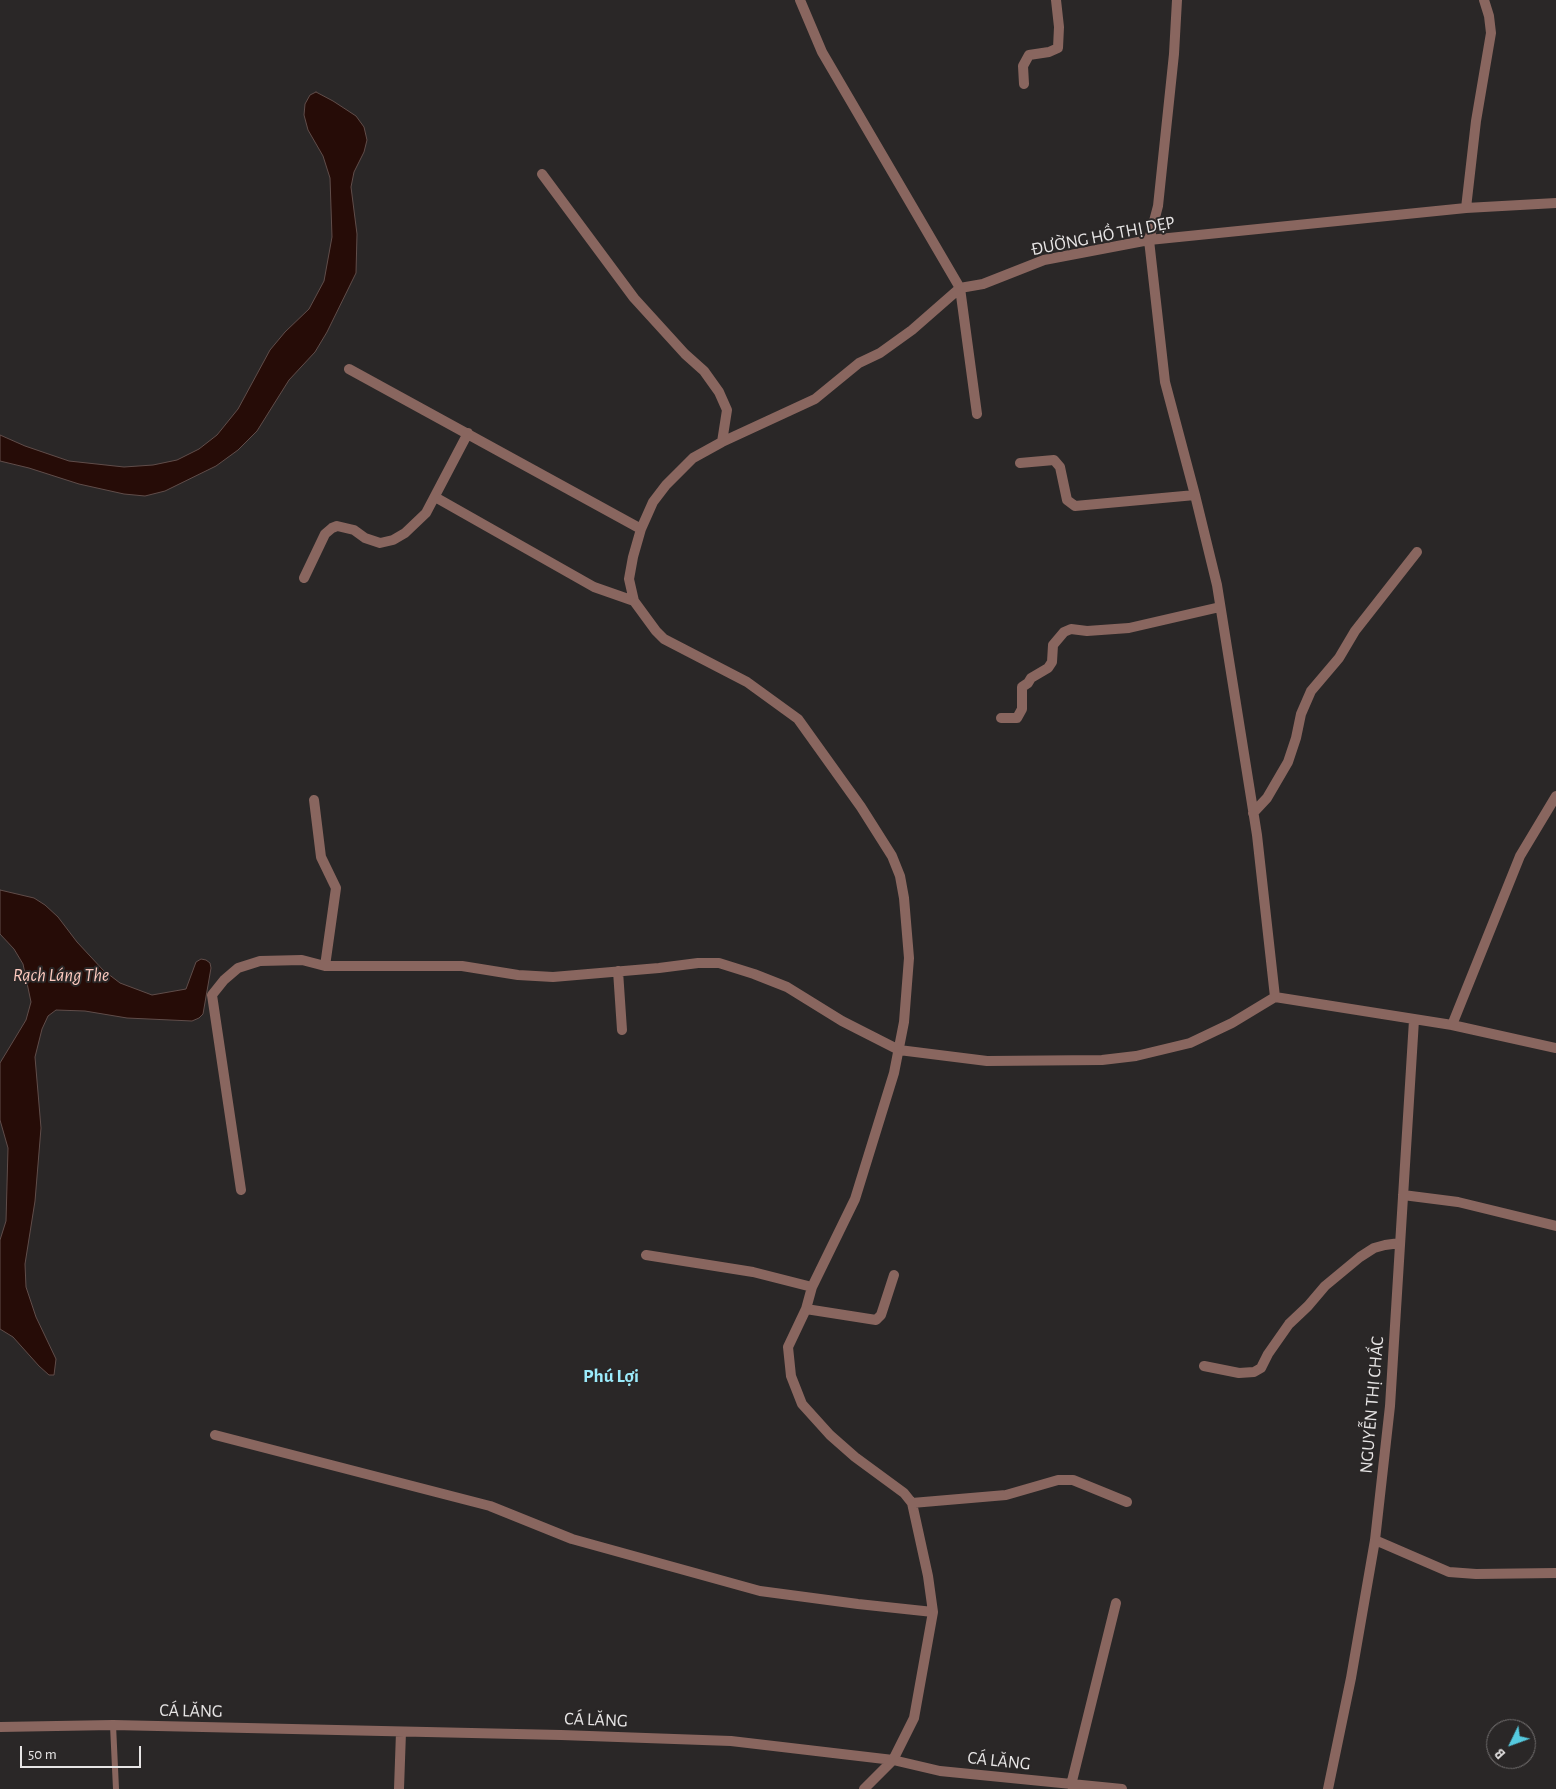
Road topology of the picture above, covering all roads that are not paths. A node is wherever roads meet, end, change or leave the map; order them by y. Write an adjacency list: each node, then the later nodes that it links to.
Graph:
1 (800, 0): 10 (street)
2 (1056, 0): 5 (street)
3 (1177, 0): 9 (street)
4 (1484, 0): 8 (street)
5 (1024, 84)
6 (542, 174): 14 (street)
7 (1556, 202): 8 (street, ĐƯỜNG HỒ THỊ DẸP)
8 (1466, 208): 9 (street, ĐƯỜNG HỒ THỊ DẸP)
9 (1149, 240): 10 (street, ĐƯỜNG HỒ THỊ DẸP); 16 (street)
10 (960, 288): 12 (street); 14 (street)
11 (349, 369): 13 (street)
12 (977, 414)
13 (468, 433): 17 (street); 18 (street)
14 (722, 442): 18 (street)
15 (1020, 463): 16 (street)
16 (1195, 495): 22 (street)
17 (435, 497): 20 (street); 21 (street)
18 (641, 530): 21 (street)
19 (1417, 552): 26 (street)
20 (304, 578)
21 (634, 601): 34 (street)
22 (1220, 607): 23 (street); 26 (street)
23 (1001, 718)
24 (1556, 796): 31 (street)
25 (314, 800): 27 (street)
26 (1253, 813): 29 (street)
27 (325, 966): 28 (street); 35 (street)
28 (618, 971): 32 (street); 34 (street)
29 (1276, 997): 30 (street); 34 (street)
30 (1414, 1020): 31 (street); 36 (street, NGUYỄN THỊ CHẤC)
31 (1452, 1025): 33 (street)
32 (622, 1030)
33 (1556, 1048)
34 (899, 1050): 41 (street)
35 (241, 1190)
36 (1404, 1195): 37 (street); 38 (street, NGUYỄN THỊ CHẤC)
37 (1556, 1226)
38 (1400, 1243): 43 (street); 47 (street, NGUYỄN THỊ CHẤC)
39 (646, 1255): 41 (street)
40 (894, 1275): 42 (street)
41 (812, 1287): 42 (street)
42 (806, 1309): 46 (street)
43 (1204, 1366)
44 (214, 1435): 50 (street)
45 (1127, 1502): 46 (street)
46 (912, 1503): 50 (street)
47 (1375, 1540): 48 (street); 60 (street, NGUYỄN THỊ CHẤC)
48 (1556, 1573)
49 (1116, 1603): 55 (street)
50 (933, 1612): 54 (street)
51 (113, 1725): 52 (street, CÁ LĂNG); 53 (street, CÁ LĂNG); 56 (lane)
52 (0, 1726)
53 (401, 1732): 54 (street, CÁ LĂNG); 57 (street)
54 (893, 1760): 55 (street, CÁ LĂNG); 58 (street)
55 (1070, 1785): 59 (street, CÁ LĂNG)
56 (116, 1789)
57 (400, 1789)
58 (864, 1789)
59 (1122, 1789)
60 (1328, 1789)

